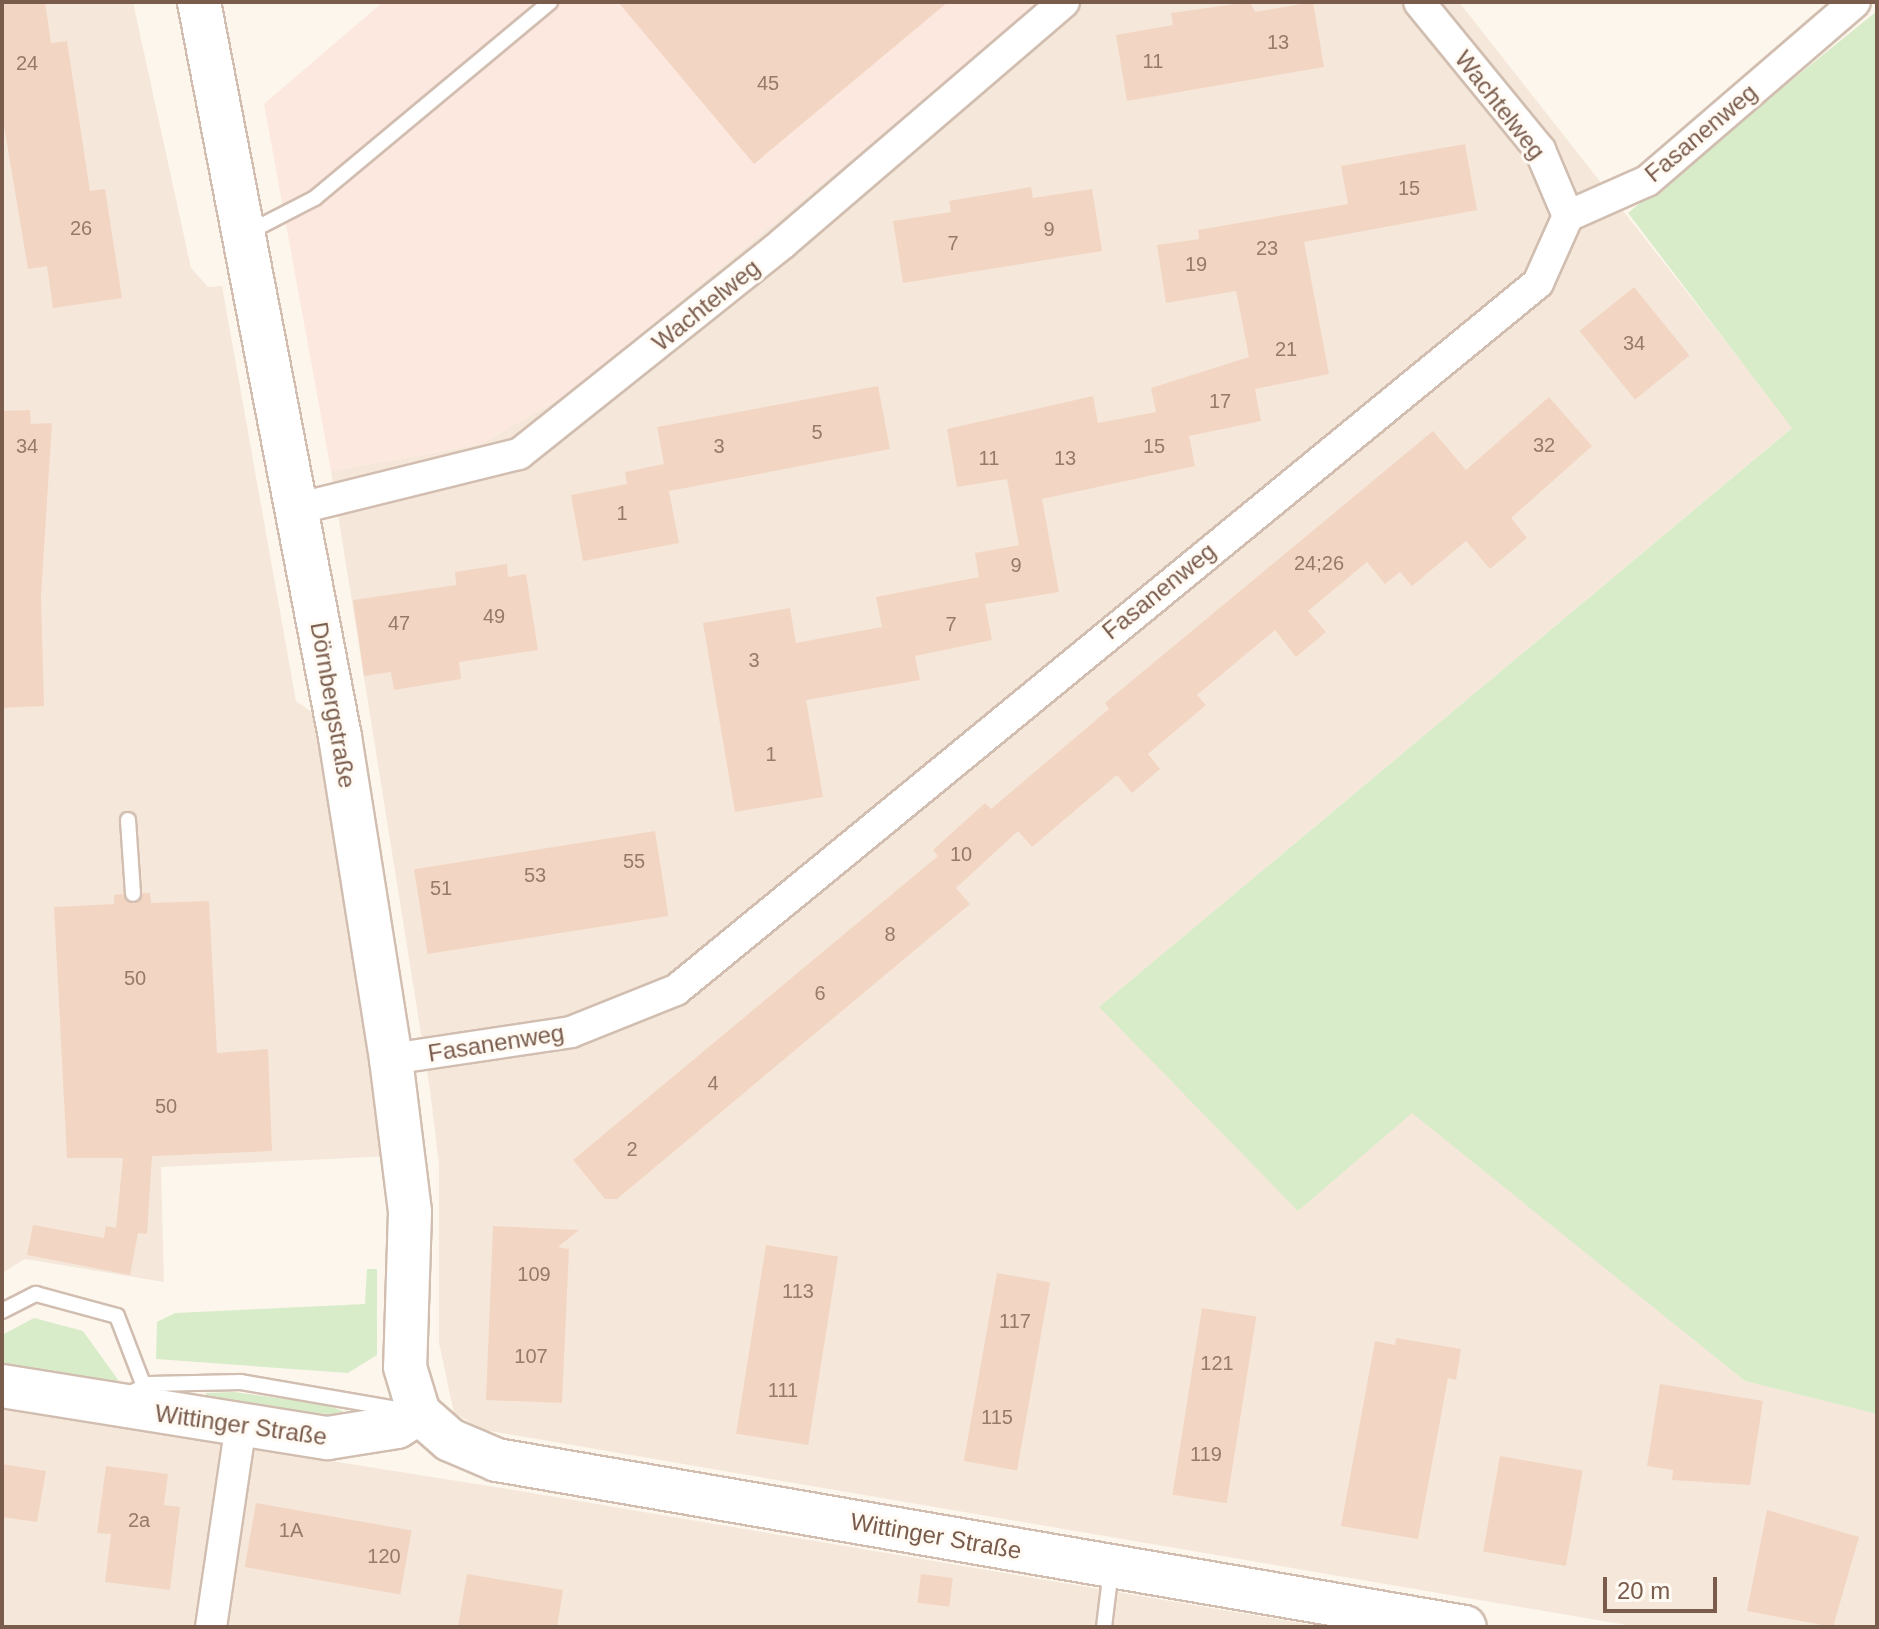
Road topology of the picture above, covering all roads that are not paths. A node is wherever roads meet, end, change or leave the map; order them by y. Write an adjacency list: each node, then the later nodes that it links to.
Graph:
1 (199, 2): 7 (main road, Dörnbergstraße)
2 (550, 2): 7 (lane)
3 (1064, 2): 8 (street, Wachtelweg)
4 (1419, 2): 6 (street, Wachtelweg)
5 (1855, 2): 6 (street, Fasanenweg)
6 (1568, 216): 11 (street, Fasanenweg)
7 (245, 234): 8 (main road, Dörnbergstraße)
8 (296, 509): 11 (main road, Dörnbergstraße)
9 (128, 820): 10 (lane)
10 (133, 894)
11 (391, 1059): 15 (main road, Dörnbergstraße)
12 (2, 1311): 14 (lane)
13 (2, 1386): 14 (main road, Wittinger Straße)
14 (133, 1400): 15 (lane, Wittinger Straße); 16 (main road, Wittinger Straße)
15 (419, 1413): 16 (main road, Wittinger Straße); 17 (main road, Wittinger Straße)
16 (241, 1425): 18 (street)
17 (1112, 1566): 19 (lane); 20 (main road, Wittinger Straße)
18 (211, 1627)
19 (1104, 1627)
20 (1465, 1627)

